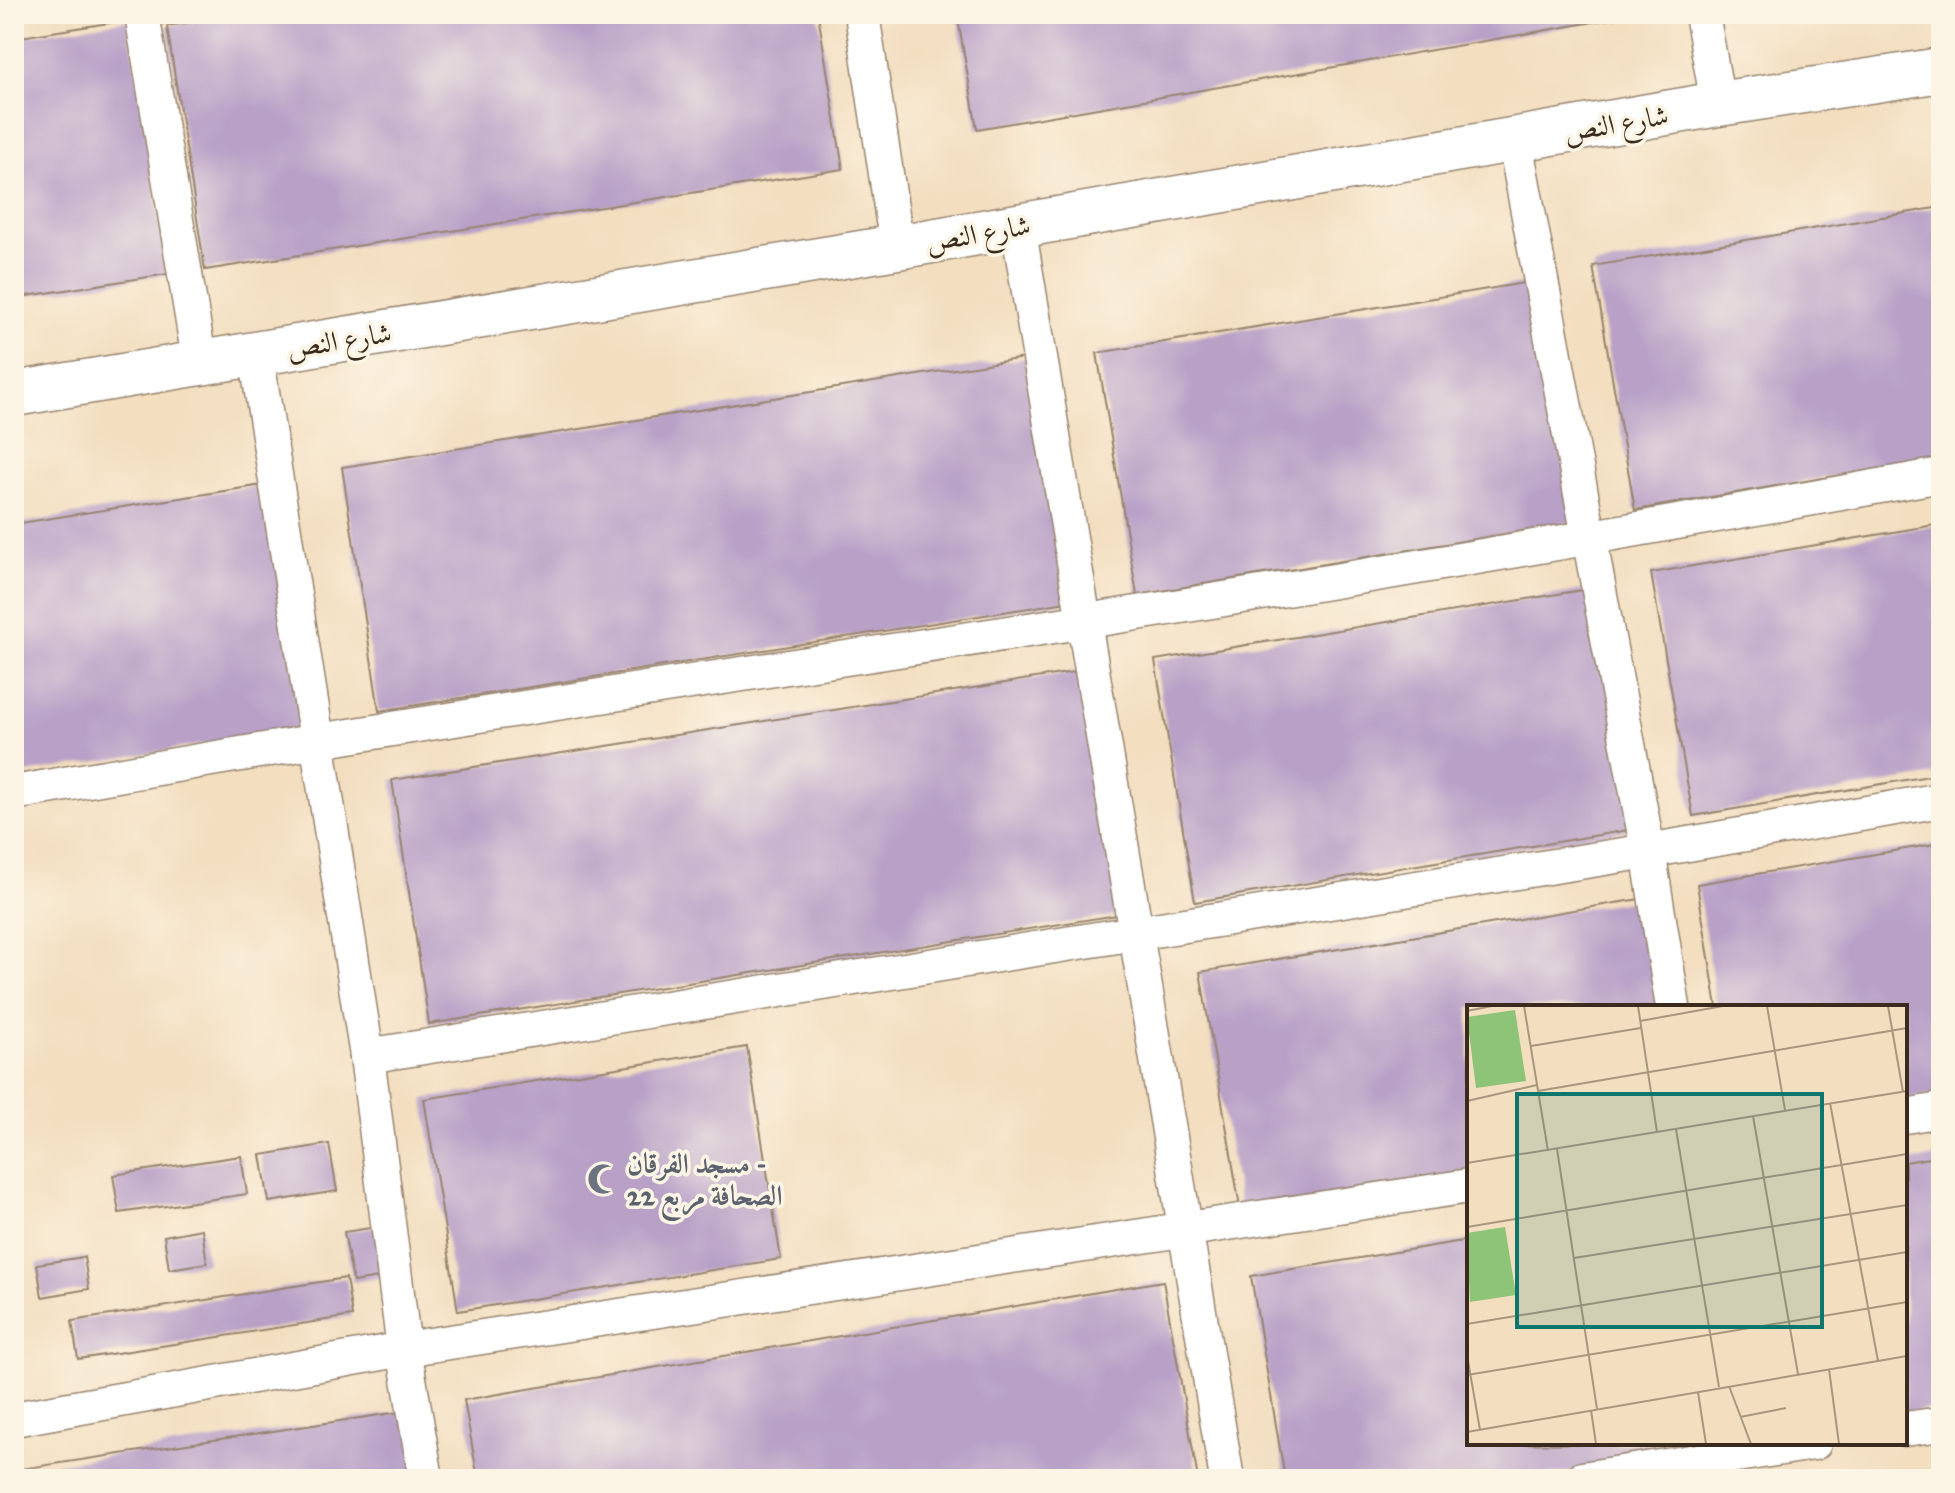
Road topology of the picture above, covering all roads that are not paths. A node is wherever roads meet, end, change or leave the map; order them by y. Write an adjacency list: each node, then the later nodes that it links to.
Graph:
1 (142, 14): 10 (street)
2 (862, 14): 8 (street)
3 (1702, 14): 5 (street)
4 (1941, 70): 5 (street, شارع النص)
5 (1718, 104): 6 (street, شارع النص)
6 (1515, 142): 7 (street, شارع النص); 13 (street)
7 (1018, 226): 8 (street, شارع النص); 14 (street)
8 (897, 247): 9 (street, شارع النص)
9 (256, 354): 10 (street, شارع النص); 15 (street)
10 (200, 365): 11 (street, شارع النص)
11 (14, 394)
12 (1941, 475): 13 (street)
13 (1589, 539): 14 (street); 18 (street)
14 (1084, 621): 15 (street); 19 (street)
15 (315, 739): 16 (street); 21 (street)
16 (14, 793)
17 (1941, 800): 18 (street)
18 (1648, 851): 19 (street); 20 (street)
19 (1136, 932): 21 (street); 25 (street)
20 (1673, 1005)
21 (367, 1056): 26 (street)
22 (1941, 1110): 23 (street)
23 (1907, 1116)
24 (1467, 1186): 25 (street)
25 (1186, 1231): 26 (street); 33 (street)
26 (404, 1349): 27 (street); 32 (street)
27 (14, 1419)
28 (1941, 1424): 29 (street)
29 (1907, 1429)
30 (1805, 1445): 31 (street)
31 (1745, 1458): 34 (street)
32 (426, 1479)
33 (1227, 1479)
34 (1582, 1479)

